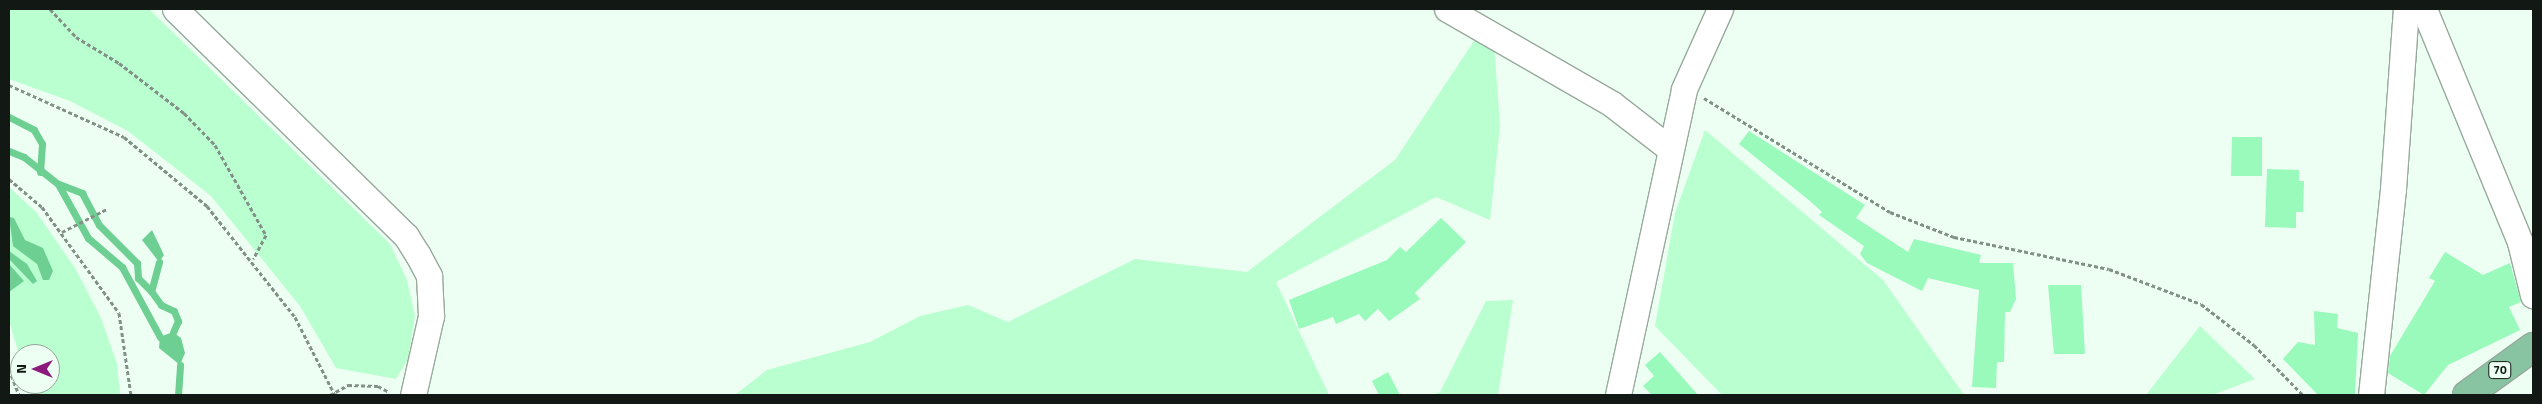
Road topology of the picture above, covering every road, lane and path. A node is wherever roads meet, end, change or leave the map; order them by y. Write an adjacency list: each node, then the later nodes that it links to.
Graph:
1 (50, 9): 14 (path)
2 (175, 9): 24 (street)
3 (1447, 9): 9 (street)
4 (1720, 9): 8 (street)
5 (2406, 9): 27 (street)
6 (2424, 9): 13 (street)
7 (9, 85): 14 (path)
8 (1684, 88): 9 (street); 26 (path)
9 (1670, 149): 25 (street)
10 (9, 179): 12 (path)
11 (107, 209): 12 (path)
12 (62, 232): 20 (path)
13 (2527, 233): 15 (street)
14 (253, 260): 18 (path)
15 (2533, 295)
16 (2533, 347): 28 (main road, 70)
17 (9, 369): 19 (path)
18 (333, 391): 21 (path); 22 (path); 23 (path)
19 (19, 395)
20 (131, 395)
21 (330, 395)
22 (335, 395)
23 (394, 395)
24 (413, 395)
25 (1618, 395)
26 (2303, 395)
27 (2371, 395)
28 (2467, 395)

